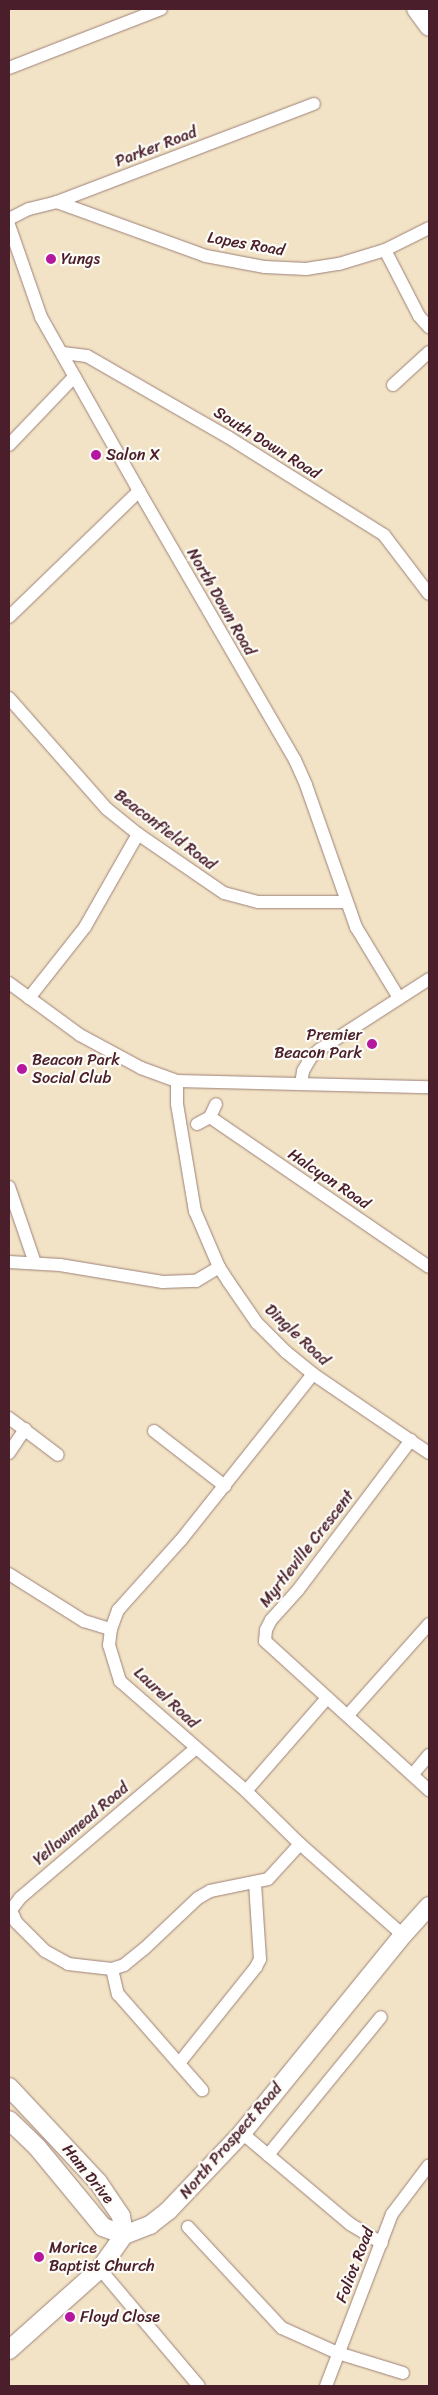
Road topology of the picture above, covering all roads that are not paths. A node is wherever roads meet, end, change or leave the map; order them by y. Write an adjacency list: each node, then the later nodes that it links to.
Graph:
1 (161, 9): 4 (street)
2 (416, 9): 3 (street)
3 (429, 27)
4 (9, 68)
5 (314, 104): 6 (street, Parker Road)
6 (58, 202): 7 (street, Parker Road); 10 (street, Lopes Road)
7 (9, 219)
8 (9, 225): 13 (street, North Down Road)
9 (429, 228): 10 (street, Lopes Road)
10 (385, 250): 11 (street)
11 (429, 327)
12 (429, 352): 15 (street)
13 (63, 354): 14 (street, North Down Road); 18 (street, South Down Road)
14 (75, 376): 16 (street); 17 (street, North Down Road)
15 (393, 385)
16 (9, 445)
17 (139, 492): 19 (street); 22 (street, North Down Road)
18 (429, 594)
19 (9, 617)
20 (9, 698): 21 (street, Beaconfield Road)
21 (138, 834): 22 (street, Beaconfield Road); 25 (street)
22 (346, 902): 26 (street, North Down Road)
23 (429, 980): 26 (street)
24 (9, 983): 25 (street)
25 (30, 998): 27 (street)
26 (399, 998): 28 (street)
27 (177, 1081): 28 (street); 36 (street, Dingle Road)
28 (301, 1084): 29 (street)
29 (429, 1087)
30 (216, 1104): 31 (street)
31 (210, 1117): 32 (street); 37 (street, Halcyon Road)
32 (197, 1124)
33 (9, 1187): 35 (street)
34 (9, 1262): 35 (street)
35 (35, 1263): 36 (street)
36 (219, 1267): 38 (street, Dingle Road)
37 (429, 1267)
38 (313, 1374): 42 (street, Dingle Road); 46 (street, Laurel Road)
39 (9, 1418): 40 (street)
40 (25, 1429): 44 (street); 45 (street)
41 (154, 1431): 46 (street)
42 (411, 1440): 43 (street, Dingle Road); 50 (street, Myrtleville Crescent)
43 (429, 1452)
44 (9, 1453)
45 (58, 1454)
46 (225, 1486): 49 (street, Laurel Road)
47 (9, 1574): 49 (street)
48 (429, 1624): 51 (street)
49 (111, 1629): 52 (street, Laurel Road)
50 (327, 1698): 51 (street, Myrtleville Crescent); 56 (street)
51 (348, 1715): 54 (street, Myrtleville Crescent)
52 (196, 1748): 56 (street, Laurel Road); 60 (street, Yellowmead Road)
53 (429, 1755): 54 (street)
54 (413, 1774): 55 (street, Myrtleville Crescent)
55 (429, 1790)
56 (246, 1791): 57 (street, Laurel Road)
57 (300, 1844): 58 (street); 61 (street, Laurel Road)
58 (255, 1883): 62 (street); 64 (street)
59 (429, 1906): 61 (street, North Prospect Road)
60 (10, 1910): 62 (street, Yellowmead Road)
61 (403, 1935): 68 (street, North Prospect Road)
62 (112, 1969): 64 (street)
63 (381, 2017): 69 (street)
64 (180, 2062): 66 (street)
65 (9, 2087): 72 (street, Ham Drive)
66 (202, 2090)
67 (9, 2120): 72 (street, Ham Drive)
68 (242, 2133): 69 (street); 72 (street, North Prospect Road)
69 (268, 2155): 73 (street)
70 (429, 2165): 73 (street, Foliot Road)
71 (188, 2227): 76 (street)
72 (124, 2235): 74 (street)
73 (382, 2243): 76 (street, Foliot Road)
74 (100, 2270): 75 (street); 78 (street)
75 (9, 2350)
76 (338, 2353): 77 (street); 79 (street, Foliot Road)
77 (403, 2372)
78 (199, 2386)
79 (326, 2386)

